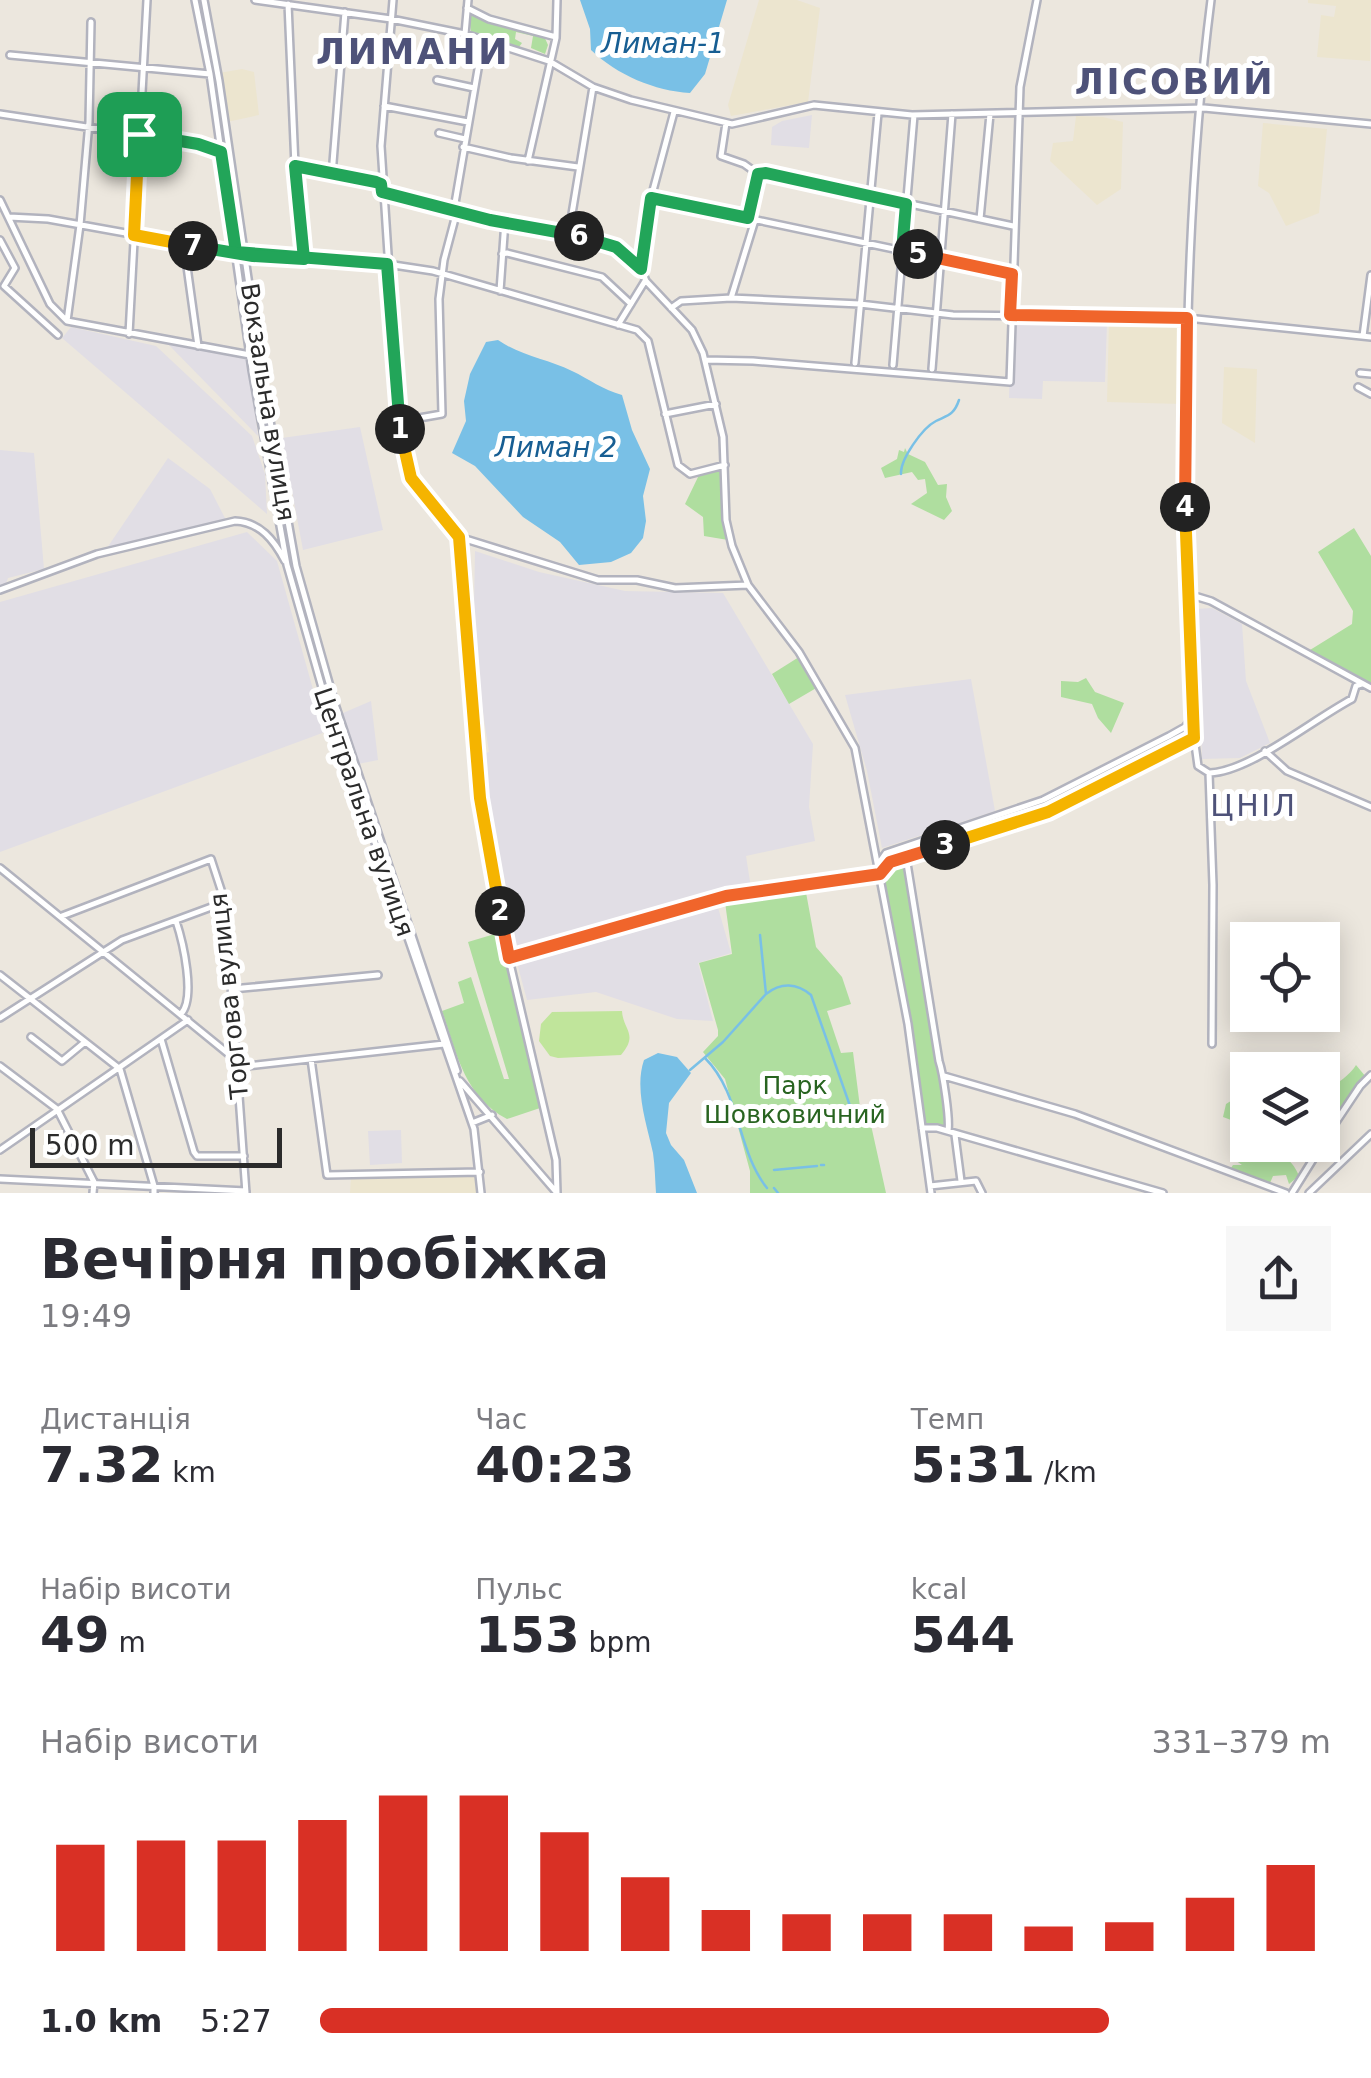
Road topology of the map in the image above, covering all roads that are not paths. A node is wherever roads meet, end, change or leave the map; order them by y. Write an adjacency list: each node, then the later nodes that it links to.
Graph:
1 (147, 0): 21 (street)
2 (195, 0): 22 (street, Вокзальна вулиця)
3 (204, 0): 68 (street, Вокзальна вулиця)
4 (255, 0): 10 (street)
5 (393, 0): 13 (street)
6 (468, 0): 11 (street)
7 (557, 0): 16 (street)
8 (1037, 0): 33 (street)
9 (1210, 0): 27 (street)
10 (285, 3): 12 (street); 44 (street)
11 (467, 8): 15 (street); 16 (street)
12 (344, 12): 13 (street); 47 (street)
13 (391, 19): 15 (street); 26 (street)
14 (91, 22): 20 (street)
15 (464, 34): 17 (street)
16 (556, 37): 19 (street)
17 (483, 40): 19 (street); 24 (street)
18 (10, 56): 20 (street)
19 (548, 61): 25 (street); 43 (street)
20 (89, 64): 21 (street); 38 (street)
21 (144, 69): 22 (street); 39 (street)
22 (210, 74): 42 (street, Вокзальна вулиця)
23 (436, 80): 24 (street)
24 (474, 88): 35 (street)
25 (593, 88): 28 (street); 45 (street)
26 (384, 106): 35 (street); 48 (street)
27 (1198, 108): 33 (street); 37 (street); 87 (street)
28 (674, 112): 36 (street); 50 (street)
29 (878, 112): 34 (street); 36 (street); 49 (street)
30 (0, 114): 38 (street)
31 (952, 114): 32 (street); 34 (street); 54 (street)
32 (990, 114): 33 (street); 57 (street)
33 (1018, 114): 60 (street)
34 (914, 115): 52 (street)
35 (468, 122): 41 (street)
36 (726, 122): 46 (street)
37 (1371, 124)
38 (88, 129): 39 (street); 59 (street)
39 (139, 134): 42 (street); 62 (street)
40 (439, 134): 41 (street)
41 (464, 143): 43 (street); 53 (street)
42 (221, 152): 67 (street, Вокзальна вулиця)
43 (528, 161): 45 (street)
44 (295, 166): 47 (street); 70 (street)
45 (579, 167): 61 (street)
46 (762, 174): 49 (street); 56 (street)
47 (332, 175): 48 (street)
48 (382, 188): 53 (street); 72 (street)
49 (870, 196): 52 (street); 64 (street)
50 (651, 198): 56 (street); 73 (street)
51 (0, 200): 55 (street)
52 (906, 204): 54 (street); 66 (street)
53 (456, 210): 58 (street); 74 (street)
54 (944, 212): 57 (street); 71 (street)
55 (9, 217): 59 (street); 88 (street)
56 (752, 219): 64 (street); 79 (street)
57 (980, 220): 60 (street)
58 (505, 222): 61 (street); 69 (street)
59 (80, 225): 62 (street); 88 (street)
60 (1014, 226): 75 (street)
61 (569, 233): 73 (street)
62 (134, 235): 65 (street); 90 (street)
63 (0, 240): 91 (street)
64 (866, 243): 66 (street); 82 (street)
65 (184, 244): 67 (street); 93 (street)
66 (902, 251): 71 (street); 84 (street)
67 (236, 252): 68 (street); 94 (street, Вокзальна вулиця)
68 (244, 254): 70 (street); 110 (street, Вокзальна вулиця)
69 (502, 254): 78 (street); 81 (street)
70 (304, 259): 72 (street)
71 (941, 259): 75 (street); 85 (street)
72 (387, 264): 74 (street); 105 (street)
73 (641, 269): 77 (street)
74 (442, 273): 78 (street); 105 (street)
75 (1012, 274): 86 (street)
76 (1371, 275): 80 (street)
77 (646, 280): 81 (street); 83 (street)
78 (500, 290): 89 (street)
79 (731, 298): 82 (street); 83 (street)
80 (1370, 298): 92 (street)
81 (630, 304): 89 (street)
82 (860, 304): 84 (street); 96 (street)
83 (672, 308): 95 (street)
84 (898, 308): 85 (street); 97 (street)
85 (936, 313): 86 (street); 98 (street)
86 (1010, 315): 87 (street); 95 (street)
87 (1187, 318): 92 (street); 113 (street)
88 (68, 321): 90 (street)
89 (618, 325): 104 (street)
90 (130, 334): 93 (street)
91 (58, 335)
92 (1367, 337)
93 (198, 346): 94 (street)
94 (250, 355): 108 (street, Вокзальна вулиця)
95 (705, 360): 103 (street)
96 (855, 363)
97 (893, 365)
98 (932, 368)
99 (1360, 372): 100 (street)
100 (1371, 374)
101 (1358, 388): 102 (street)
102 (1371, 394)
103 (716, 404): 104 (street); 106 (street)
104 (664, 414): 106 (street)
105 (399, 424): 107 (street)
106 (726, 466): 111 (street)
107 (459, 537): 111 (street); 129 (street)
108 (284, 542): 109 (street, Центральна вулиця)
109 (288, 565): 110 (street); 112 (street); 140 (street, Центральна вулиця)
110 (296, 566): 140 (street, Центральна вулиця)
111 (748, 585): 122 (street)
112 (0, 590)
113 (1187, 594): 114 (street); 116 (street)
114 (1362, 684): 115 (street); 118 (street)
115 (1371, 688)
116 (1192, 718): 117 (street); 122 (street)
117 (1194, 738): 119 (street); 121 (street)
118 (1265, 752): 119 (street); 120 (street)
119 (1209, 773): 141 (street)
120 (1371, 808)
121 (906, 857): 124 (street); 146 (street)
122 (878, 866): 124 (street)
123 (0, 868): 126 (street)
124 (880, 874): 129 (street); 153 (street)
125 (225, 902): 126 (street, Торгова вулиця); 127 (street); 132 (street, Торгова вулиця)
126 (62, 916): 128 (street)
127 (176, 920): 128 (street); 134 (street)
128 (104, 951): 133 (street); 134 (street)
129 (509, 958): 160 (street)
130 (0, 975): 133 (street)
131 (378, 975): 132 (street)
132 (231, 989): 143 (street, Торгова вулиця)
133 (30, 998): 135 (street); 139 (street)
134 (180, 1014): 136 (street)
135 (0, 1018)
136 (188, 1020): 138 (street); 143 (street)
137 (32, 1037): 139 (street)
138 (161, 1040): 145 (street); 157 (street)
139 (85, 1042): 145 (street)
140 (446, 1043): 142 (street); 148 (street, Центральна вулиця)
141 (1212, 1044)
142 (311, 1059): 143 (street); 159 (street)
143 (237, 1063): 157 (street, Торгова вулиця)
144 (0, 1066): 149 (street)
145 (120, 1069): 149 (street); 164 (street)
146 (944, 1076): 154 (street); 172 (street)
147 (1370, 1076): 151 (street)
148 (458, 1078): 150 (street); 152 (street, Центральна вулиця)
149 (57, 1109): 156 (street); 163 (street)
150 (492, 1115): 152 (street); 160 (street)
151 (1340, 1118)
152 (472, 1123): 159 (street, Центральна вулиця)
153 (922, 1128): 154 (street); 165 (street)
154 (951, 1132): 162 (street); 171 (street)
155 (1371, 1134): 173 (street)
156 (0, 1150)
157 (244, 1156): 166 (street, Торгова вулиця)
158 (1310, 1162): 172 (street)
159 (480, 1172): 168 (street, Центральна вулиця)
160 (552, 1177): 169 (street); 169 (street)
161 (0, 1178): 163 (street)
162 (961, 1181): 165 (street); 170 (street)
163 (94, 1182): 164 (street); 167 (street)
164 (154, 1189): 166 (street)
165 (930, 1189)
166 (246, 1192)
167 (93, 1193)
168 (481, 1193)
169 (557, 1193)
170 (982, 1193)
171 (1164, 1193)
172 (1289, 1193)
173 (1309, 1193)

